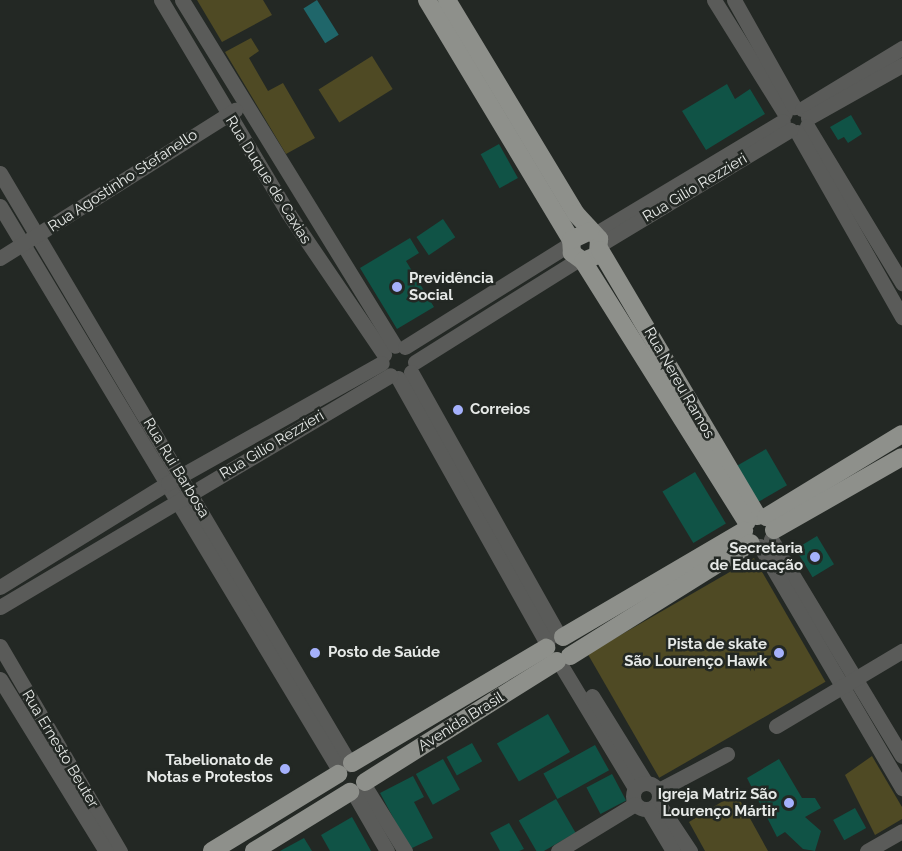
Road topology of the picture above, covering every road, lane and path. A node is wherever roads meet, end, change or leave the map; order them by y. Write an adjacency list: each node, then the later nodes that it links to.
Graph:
1 (161, 0): 12 (street, Rua Duque de Caxias)
2 (182, 0): 11 (street, Rua Duque de Caxias)
3 (427, 0): 23 (main road, Rua Nereu Ramos)
4 (447, 0): 21 (main road, Rua Nereu Ramos)
5 (714, 0): 13 (street)
6 (734, 0): 13 (street)
7 (902, 48): 9 (street, Rua Gilio Rezzieri)
8 (902, 65): 10 (street, Rua Gilio Rezzieri)
9 (842, 81): 10 (street); 13 (street, Rua Gilio Rezzieri)
10 (852, 95): 13 (street, Rua Gilio Rezzieri)
11 (246, 104): 12 (street, Rua Agostinho Stefanello); 16 (street, Rua Duque de Caxias)
12 (227, 115): 19 (street, Rua Duque de Caxias); 20 (street, Rua Agostinho Stefanello)
13 (796, 120): 15 (street); 17 (street); 21 (street, Rua Gilio Rezzieri)
14 (0, 173): 20 (street, Rua Rui Barbosa)
15 (850, 195): 17 (street); 25 (street)
16 (305, 203): 19 (street); 27 (street, Rua Duque de Caxias)
17 (836, 204): 26 (street)
18 (0, 206): 22 (street, Rua Rui Barbosa)
19 (288, 213): 27 (street, Rua Duque de Caxias)
20 (37, 236): 22 (street, Rua Agostinho Stefanello); 30 (street, Rua Rui Barbosa)
21 (596, 240): 23 (main road); 23 (main road); 32 (main road, Rua Nereu Ramos)
22 (23, 244): 24 (street, Rua Agostinho Stefanello); 30 (street, Rua Rui Barbosa)
23 (576, 251): 27 (street, Rua Gilio Rezzieri); 32 (main road, Rua Nereu Ramos)
24 (0, 258)
25 (902, 283)
26 (902, 316)
27 (398, 362): 30 (street, Rua Gilio Rezzieri); 31 (street, Rua Gilio Rezzieri); 38 (street, Rua Duque de Caxias)
28 (902, 434): 32 (main road, Avenida Brasil)
29 (902, 457): 32 (main road, Avenida Brasil)
30 (175, 479): 31 (street, Rua Rui Barbosa); 33 (street, Rua Gilio Rezzieri)
31 (185, 497): 34 (street, Rua Gilio Rezzieri); 47 (street, Rua Rui Barbosa)
32 (759, 530): 35 (street, Rua Nereu Ramos); 36 (street, Rua Nereu Ramos); 38 (main road, Avenida Brasil)
33 (0, 587)
34 (0, 607)
35 (820, 619): 36 (street); 41 (street, Rua Nereu Ramos)
36 (804, 627): 42 (street, Rua Nereu Ramos)
37 (0, 646): 43 (street, Rua Ernesto Beuter)
38 (559, 650): 47 (main road, Avenida Brasil); 48 (main road, Avenida Brasil); 50 (street, Rua Duque de Caxias)
39 (902, 651): 41 (street)
40 (0, 679): 43 (street, Rua Ernesto Beuter)
41 (855, 679): 42 (street); 46 (street, Rua Nereu Ramos)
42 (840, 688): 44 (street); 49 (street, Rua Nereu Ramos)
43 (17, 692): 52 (street, Rua Ernesto Beuter); 53 (street, Rua Ernesto Beuter)
44 (776, 726)
45 (727, 754): 50 (street)
46 (902, 756)
47 (345, 768): 48 (main road); 48 (main road); 54 (main road, Avenida Brasil)
48 (358, 788): 55 (main road, Avenida Brasil); 56 (street); 57 (street)
49 (902, 788)
50 (647, 796): 58 (street); 59 (street, Rua Duque de Caxias); 60 (street, Rua Duque de Caxias)
51 (902, 831): 61 (street)
52 (106, 851)
53 (120, 851)
54 (212, 851)
55 (254, 851)
56 (387, 851)
57 (405, 851)
58 (558, 851)
59 (673, 851)
60 (690, 851)
61 (867, 851)

